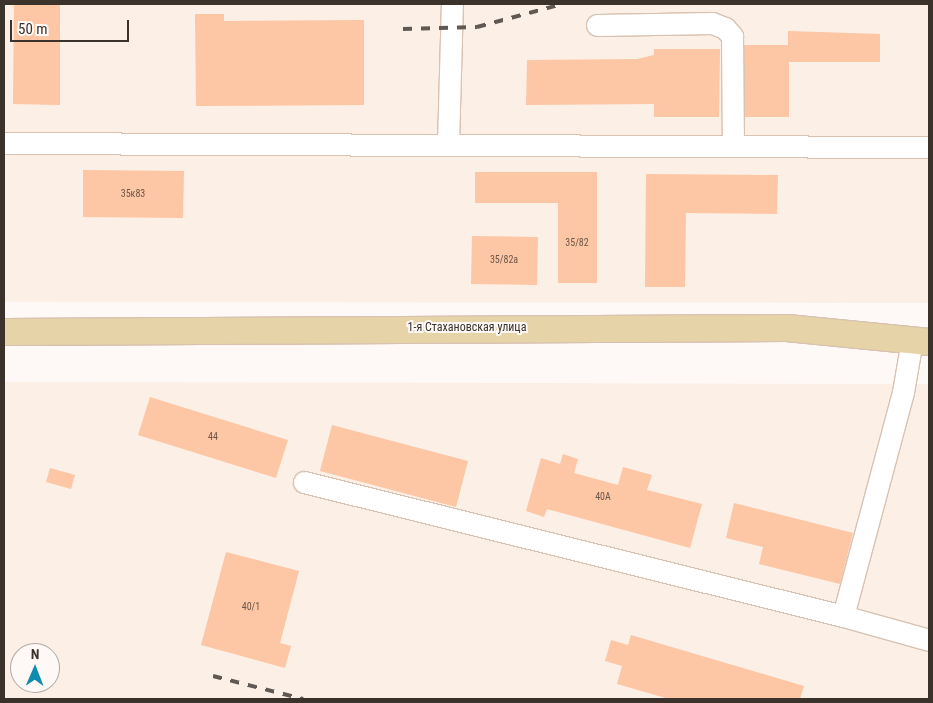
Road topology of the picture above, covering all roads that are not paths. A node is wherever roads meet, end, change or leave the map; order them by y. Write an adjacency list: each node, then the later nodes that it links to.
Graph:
1 (452, 4): 4 (lane)
2 (597, 25): 5 (lane)
3 (4, 143): 4 (lane)
4 (448, 144): 5 (lane)
5 (733, 146): 6 (lane)
6 (929, 147)
7 (4, 332): 8 (main road, 1-я Стахановская улица)
8 (920, 341): 10 (lane)
9 (304, 482): 10 (lane)
10 (843, 616): 11 (lane)
11 (929, 640)

